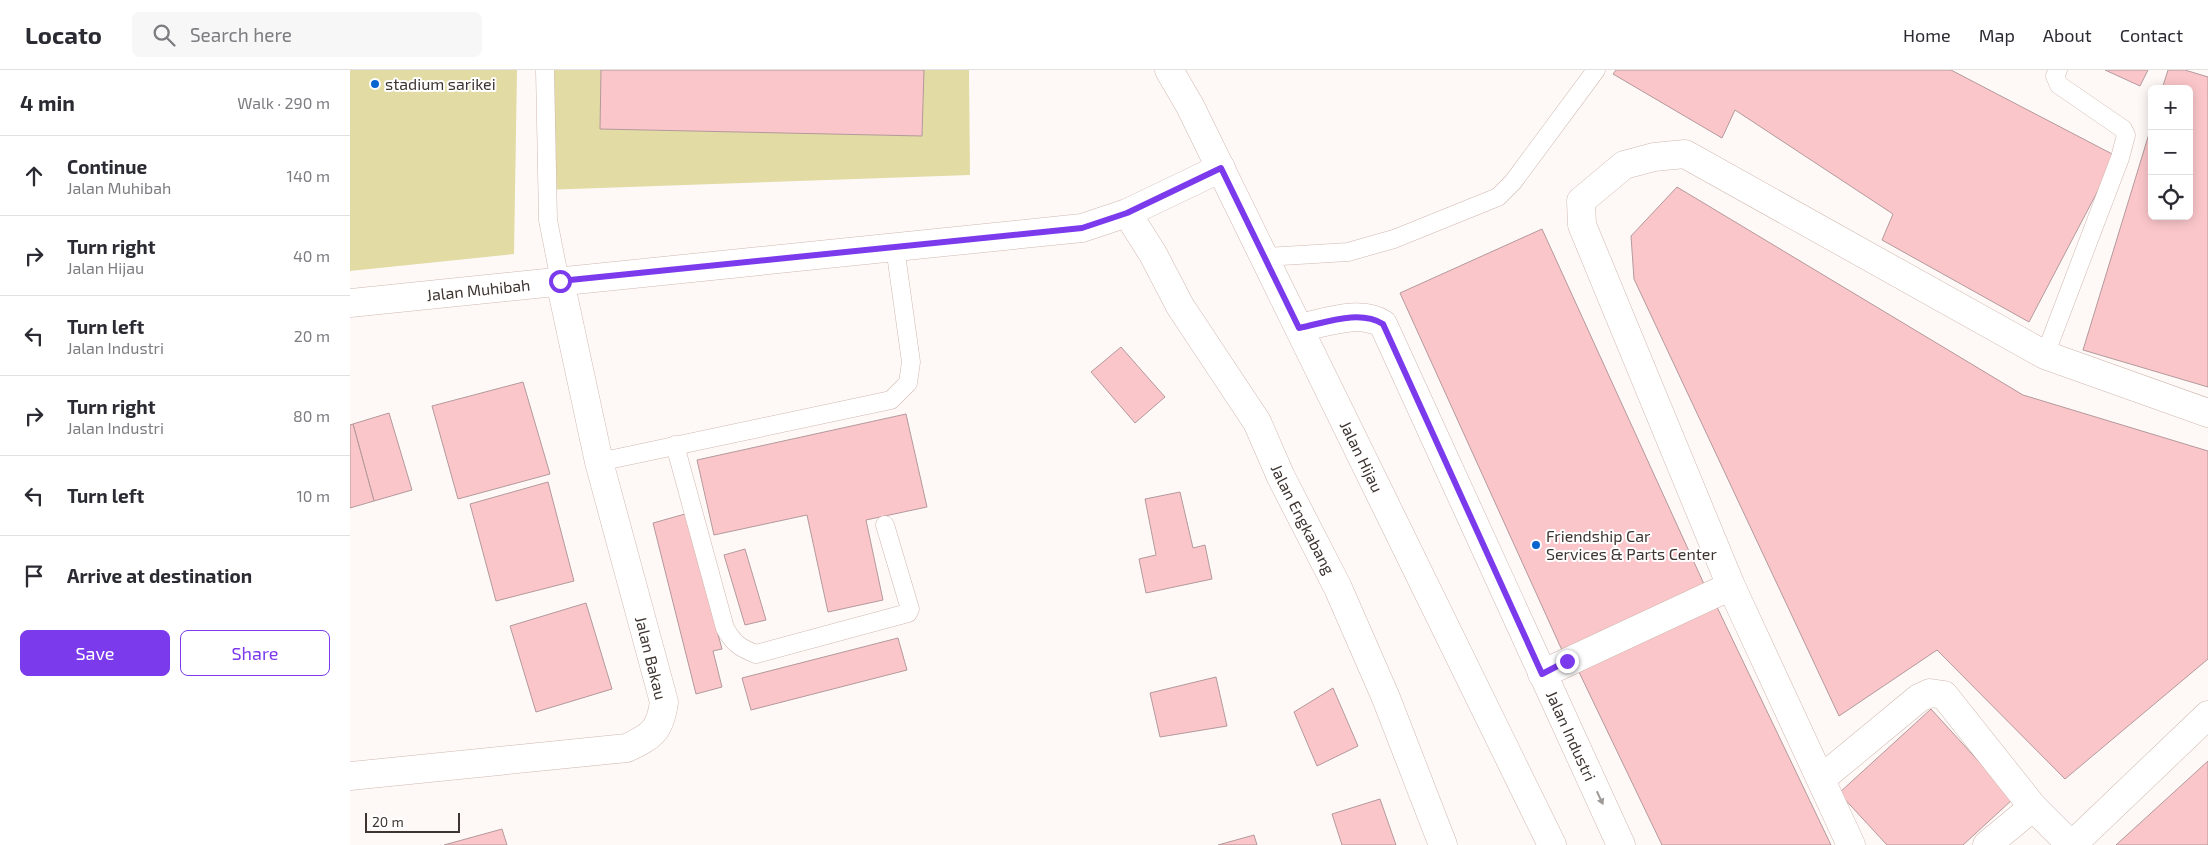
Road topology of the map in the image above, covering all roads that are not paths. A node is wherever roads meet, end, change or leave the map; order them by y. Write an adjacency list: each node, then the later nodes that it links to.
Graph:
1 (545, 70): 9 (lane)
2 (1169, 70): 5 (street, Jalan Hijau)
3 (1596, 70): 8 (lane)
4 (2058, 70): 12 (lane)
5 (1221, 168): 6 (street, Jalan Muhibah); 8 (street, Jalan Hijau)
6 (1127, 213): 7 (street, Jalan Muhibah); 23 (street, Jalan Engkabang)
7 (895, 246): 9 (street, Jalan Muhibah); 14 (lane)
8 (1264, 257): 11 (street, Jalan Hijau)
9 (560, 281): 10 (street, Jalan Muhibah); 15 (street, Jalan Bakau)
10 (350, 303)
11 (1299, 328): 18 (street, Jalan Industri); 24 (street, Jalan Hijau)
12 (2045, 355): 13 (street); 17 (street)
13 (2208, 413)
14 (675, 445): 15 (lane); 16 (lane)
15 (599, 462): 20 (street, Jalan Bakau)
16 (884, 525)
17 (1731, 586): 18 (street); 21 (street)
18 (1542, 674): 25 (street, Jalan Industri, one-way to 25)
19 (2208, 715): 28 (street)
20 (350, 776)
21 (1821, 779): 22 (street); 26 (street)
22 (2033, 807): 27 (street); 28 (street)
23 (1443, 845)
24 (1552, 845)
25 (1621, 845)
26 (1851, 845)
27 (1986, 845)
28 (2072, 845)

